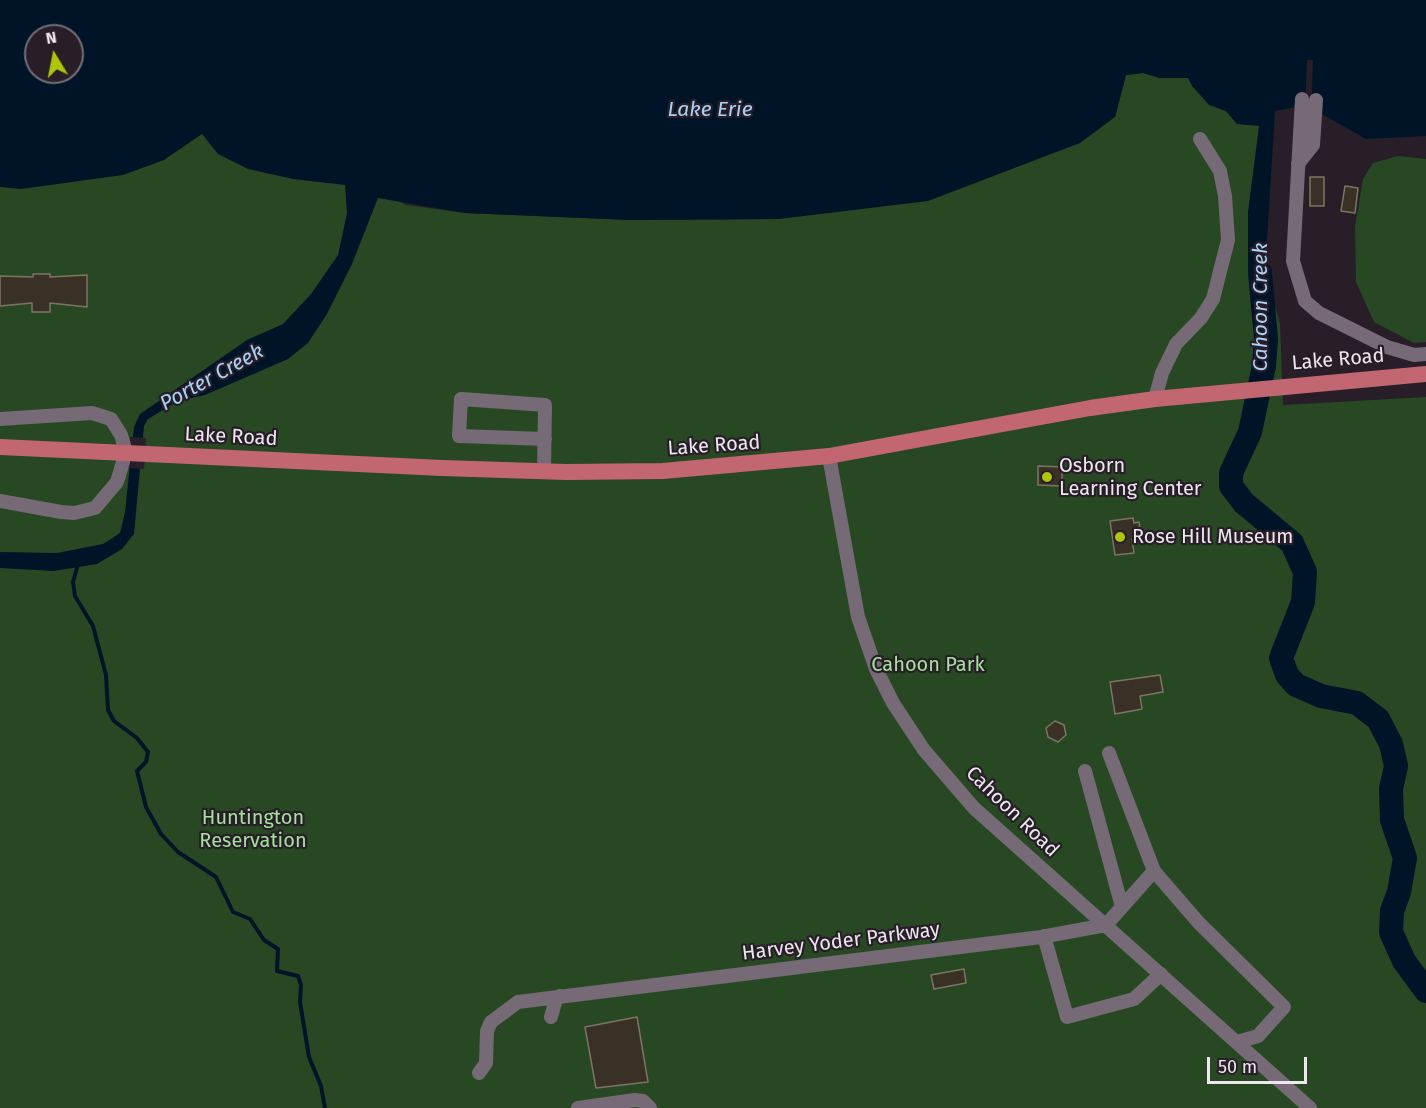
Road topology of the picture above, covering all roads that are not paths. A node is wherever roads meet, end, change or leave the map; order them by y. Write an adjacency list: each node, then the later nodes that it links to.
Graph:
1 (1302, 99): 4 (street)
2 (1316, 100): 4 (street)
3 (1200, 139): 7 (street)
4 (1298, 164): 5 (street)
5 (1426, 354)
6 (1426, 374): 7 (main road, Lake Road)
7 (1155, 399): 11 (main road, Lake Road)
8 (0, 419): 13 (street)
9 (544, 440): 9 (street); 12 (street)
10 (0, 447): 12 (main road, Lake Road)
11 (829, 456): 12 (main road, Lake Road); 18 (street, Cahoon Road)
12 (544, 471)
13 (0, 501)
14 (1109, 753): 16 (street)
15 (1085, 771): 17 (street)
16 (1154, 871): 17 (street); 23 (street)
17 (1122, 907): 18 (street)
18 (1106, 925): 19 (street, Harvey Yoder Parkway); 20 (street, Cahoon Road)
19 (1044, 936): 20 (street); 21 (street, Harvey Yoder Parkway)
20 (1161, 974): 23 (street, Cahoon Road)
21 (560, 996): 22 (street); 24 (street, Harvey Yoder Parkway)
22 (551, 1017)
23 (1237, 1042): 27 (street, Cahoon Road)
24 (479, 1073)
25 (578, 1108): 26 (street)
26 (650, 1108)
27 (1310, 1108)

